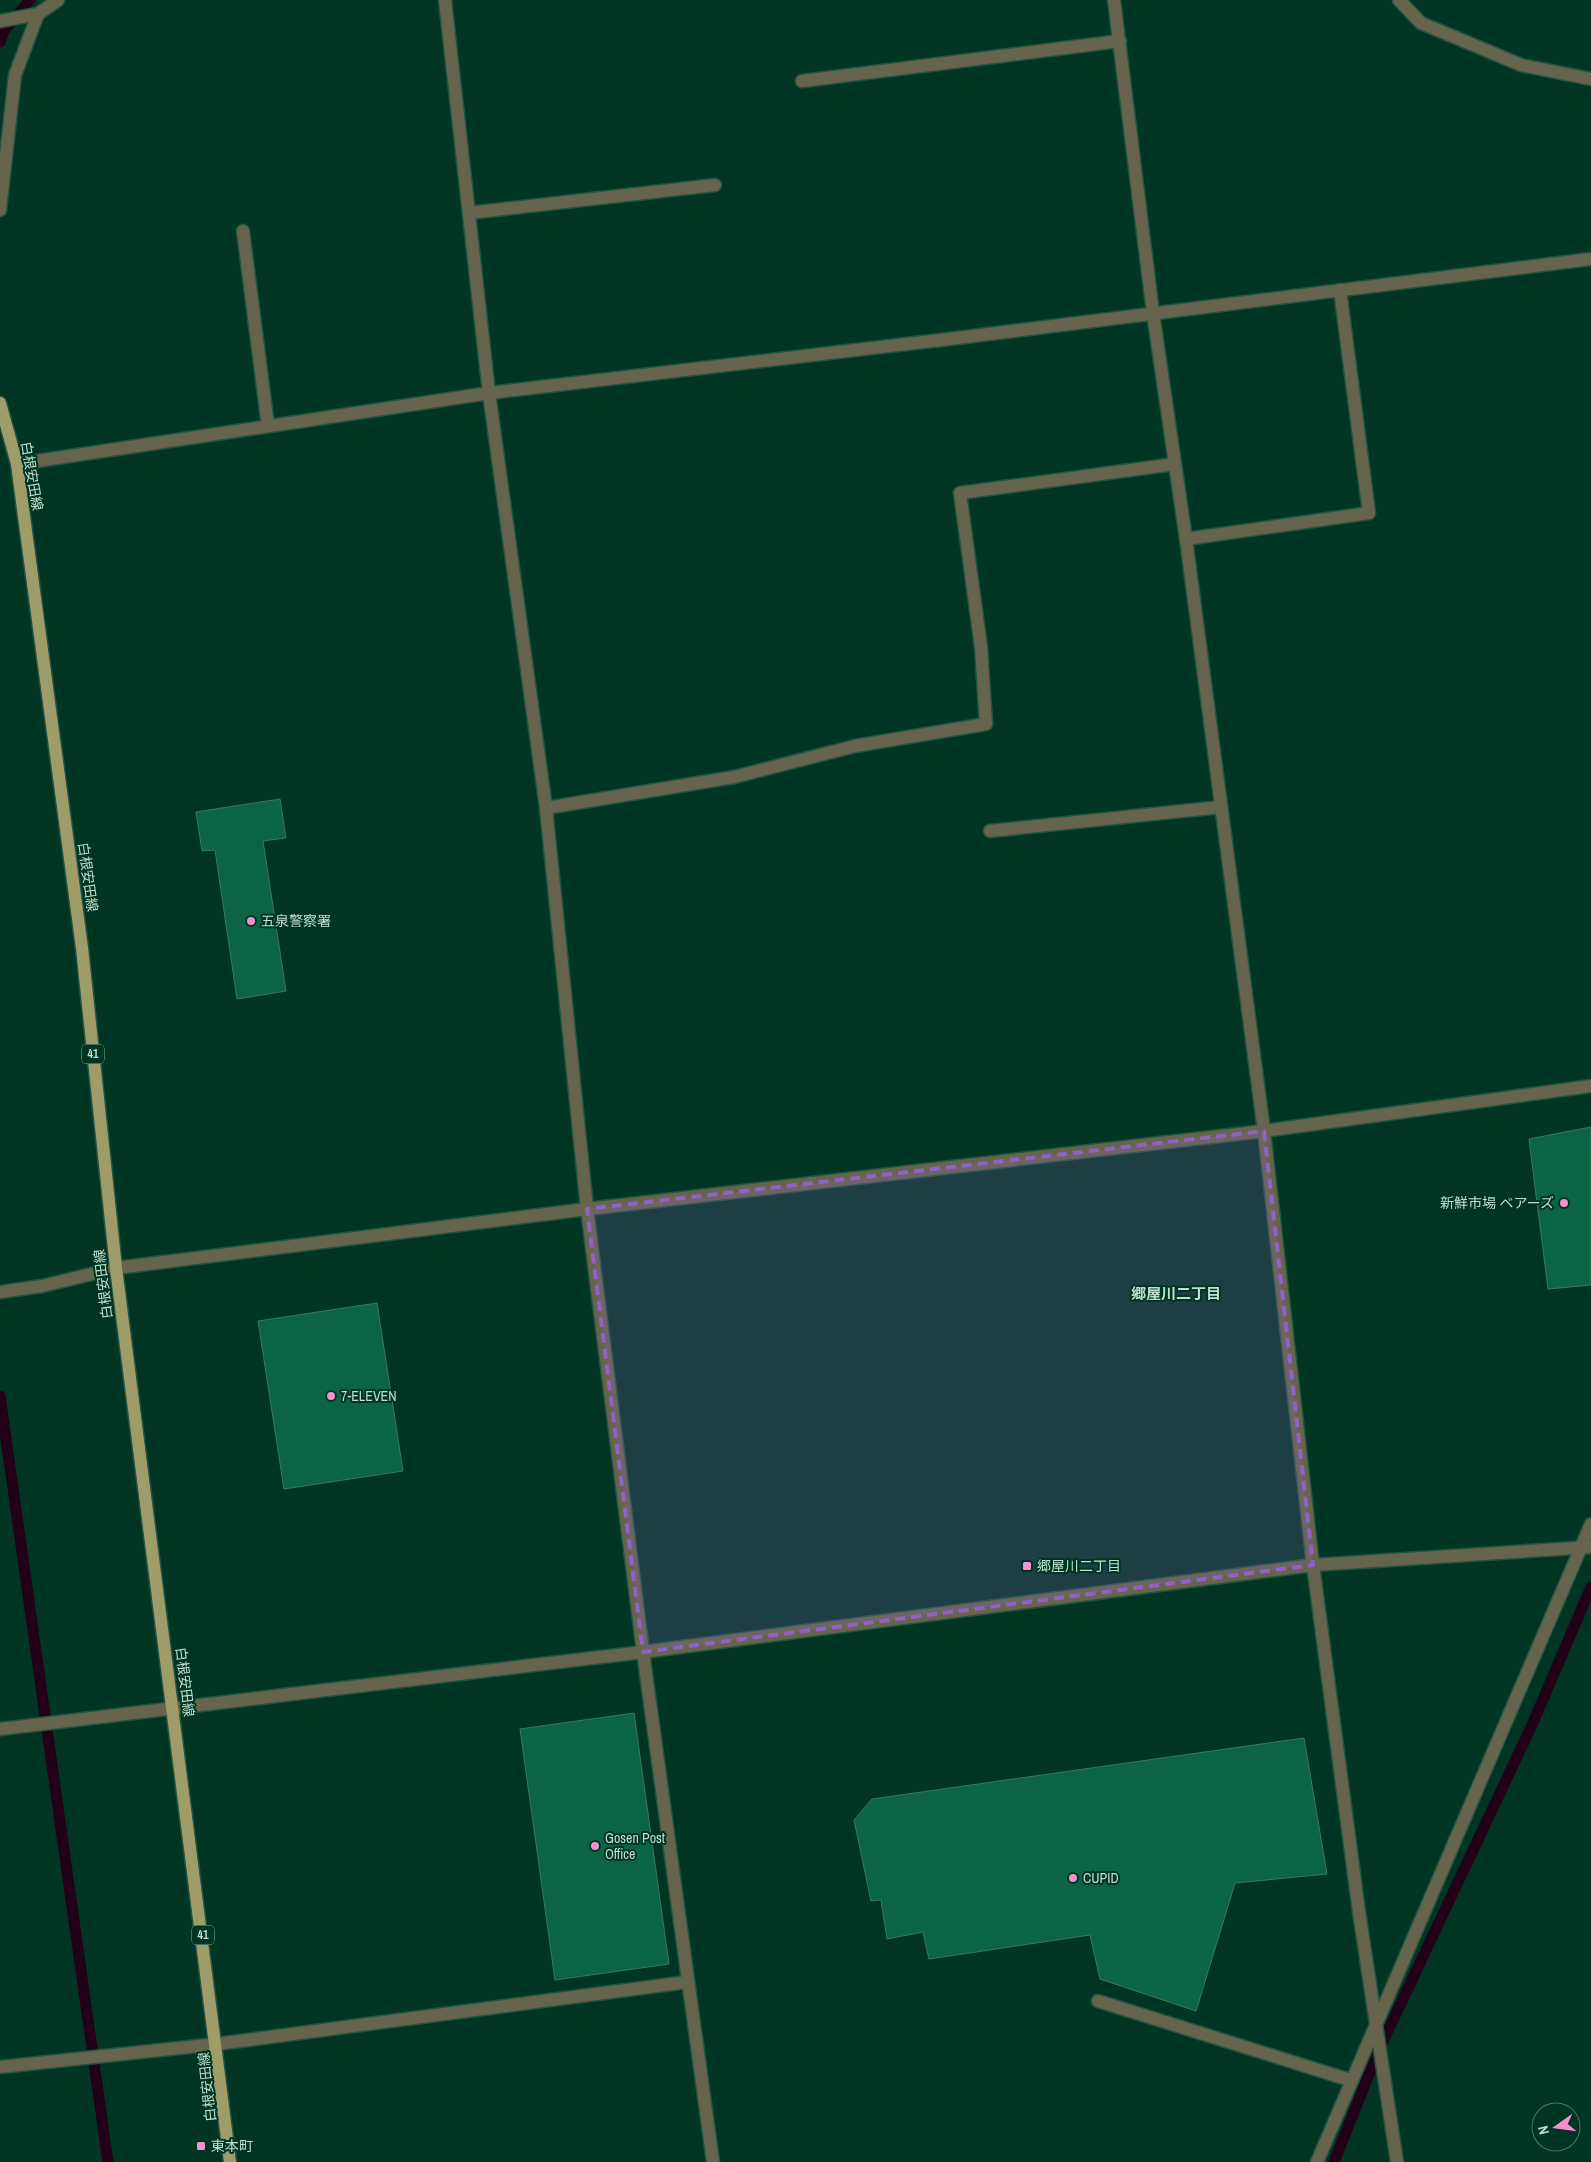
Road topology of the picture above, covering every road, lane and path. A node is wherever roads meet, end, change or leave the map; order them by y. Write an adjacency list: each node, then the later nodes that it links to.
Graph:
1 (58, 0): 5 (street)
2 (445, 0): 12 (street)
3 (1114, 0): 7 (street)
4 (1399, 0): 8 (street)
5 (38, 14): 6 (street); 11 (street)
6 (0, 21)
7 (1120, 41): 9 (street); 16 (street)
8 (1591, 78)
9 (802, 81)
10 (715, 185): 12 (street)
11 (0, 210)
12 (469, 213): 17 (street)
13 (243, 230): 19 (street)
14 (1591, 259): 15 (street)
15 (1340, 290): 16 (street); 22 (street)
16 (1153, 313): 17 (street); 21 (street)
17 (489, 393): 19 (street); 24 (street)
18 (0, 403): 20 (main road, 白根安田線 / 41)
19 (268, 426): 20 (street)
20 (17, 464): 29 (main road, 白根安田線 / 41)
21 (1175, 464): 22 (street); 24 (street)
22 (1186, 539): 23 (street)
23 (1221, 807): 25 (street); 27 (street)
24 (546, 808): 28 (street)
25 (990, 831)
26 (1591, 1086): 27 (street)
27 (1264, 1131): 28 (street); 33 (street)
28 (587, 1209): 29 (street); 34 (street)
29 (116, 1268): 30 (street); 35 (main road, 白根安田線 / 41)
30 (0, 1292)
31 (1591, 1524): 32 (street)
32 (1585, 1548): 33 (street); 39 (street)
33 (1313, 1565): 34 (street); 39 (street)
34 (643, 1652): 35 (street); 37 (street)
35 (173, 1708): 36 (street); 40 (main road, 白根安田線 / 41)
36 (0, 1729)
37 (688, 1982): 40 (street); 44 (street)
38 (1098, 2001): 42 (street)
39 (1376, 2022): 42 (street); 46 (street)
40 (217, 2044): 41 (street); 43 (main road, 白根安田線 / 41)
41 (0, 2067)
42 (1350, 2080): 45 (street)
43 (230, 2162)
44 (713, 2162)
45 (1317, 2162)
46 (1396, 2162)

